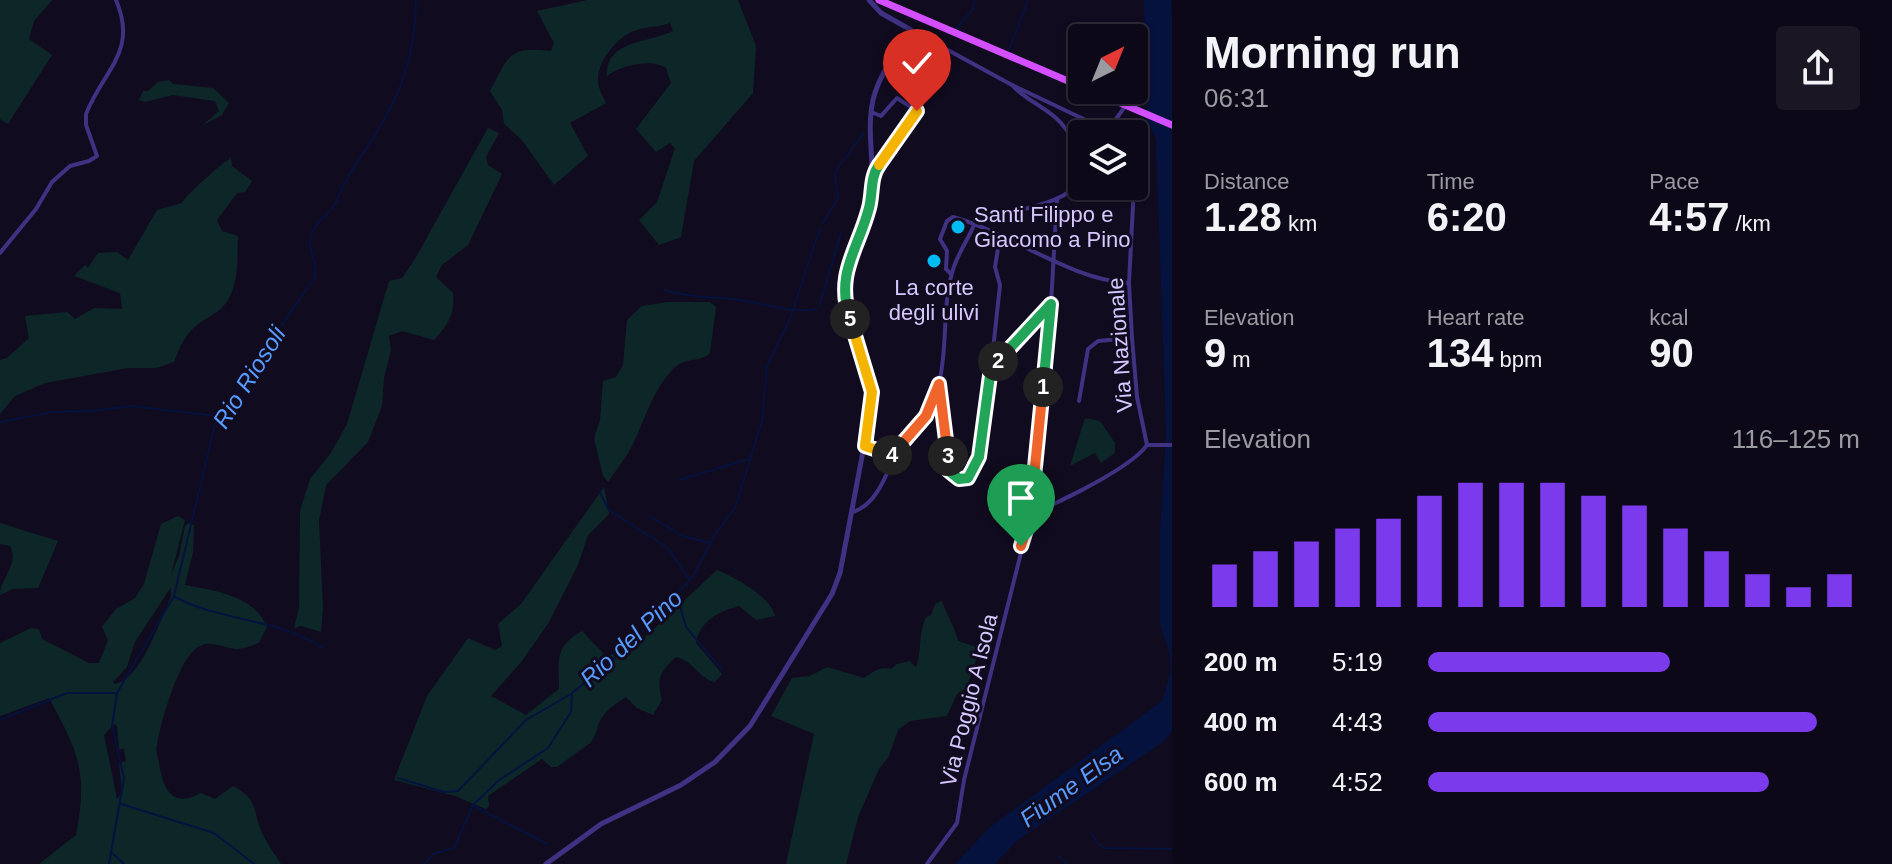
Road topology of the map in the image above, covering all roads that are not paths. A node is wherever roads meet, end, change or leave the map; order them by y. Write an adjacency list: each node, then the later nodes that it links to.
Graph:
1 (116, 0): 18 (street)
2 (869, 0): 4 (street)
3 (879, 0): 5 (main road)
4 (911, 30): 6 (street); 9 (street)
5 (1068, 81)
6 (1012, 85): 10 (street); 14 (street)
7 (1122, 104): 8 (main road)
8 (1129, 107): 11 (street); 12 (main road)
9 (871, 112): 13 (street); 13 (street)
10 (1089, 120)
11 (1117, 120)
12 (1172, 125)
13 (873, 173): 29 (street)
14 (1057, 199): 16 (street); 19 (street, Via Poggio A Isola)
15 (1133, 200): 21 (street, Via Nazionale)
16 (975, 223): 17 (street); 20 (street); 20 (street)
17 (1000, 236): 19 (street); 24 (street)
18 (0, 253)
19 (1054, 259): 21 (street); 22 (street, Via Poggio A Isola)
20 (951, 274): 25 (street)
21 (1129, 283): 23 (street, Via Nazionale)
22 (1051, 304): 24 (street); 32 (street, Via Poggio A Isola)
23 (1132, 338): 26 (street); 27 (street, Via Nazionale)
24 (991, 368): 25 (street)
25 (939, 384): 30 (street)
26 (1079, 401)
27 (1147, 445): 28 (street); 32 (street)
28 (1172, 445)
29 (865, 446): 30 (street); 31 (street)
30 (894, 456): 31 (street)
31 (853, 512): 34 (street)
32 (1030, 517): 33 (street); 35 (street, Via Poggio A Isola)
33 (1003, 524)
34 (546, 864)
35 (927, 864)

